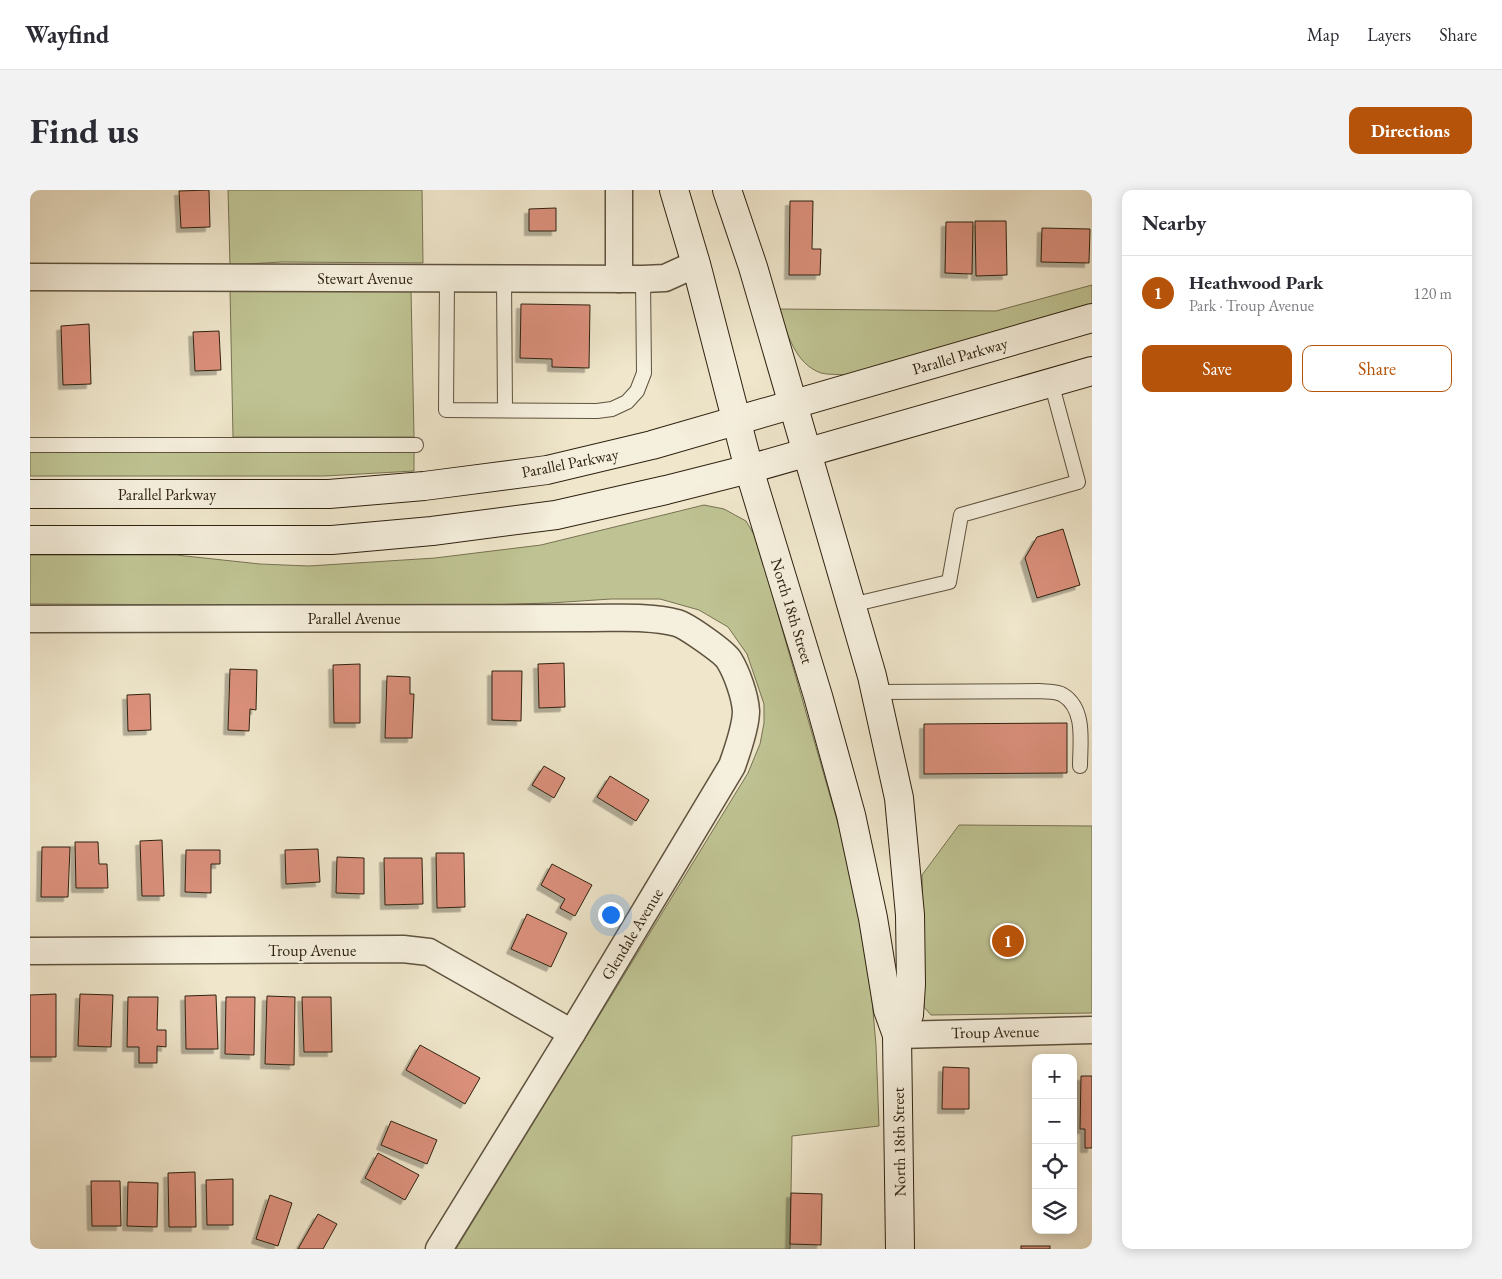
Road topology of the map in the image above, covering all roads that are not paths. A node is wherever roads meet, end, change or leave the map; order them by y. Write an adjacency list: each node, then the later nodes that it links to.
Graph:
1 (619, 190): 8 (street)
2 (674, 190): 4 (main road, North 18th Street)
3 (727, 190): 12 (main road, North 18th Street)
4 (696, 264): 8 (street, Stewart Avenue); 14 (main road, North 18th Street)
5 (30, 277): 6 (street, Stewart Avenue)
6 (447, 278): 7 (street, Stewart Avenue); 13 (lane)
7 (504, 279): 8 (street, Stewart Avenue); 13 (lane)
8 (631, 279): 13 (lane)
9 (1092, 318): 12 (main road, Parallel Parkway)
10 (1092, 370): 11 (main road)
11 (1050, 382): 17 (main road); 21 (lane)
12 (793, 406): 14 (main road, Parallel Parkway); 17 (main road, North 18th Street)
13 (505, 410)
14 (737, 421): 18 (main road, North 18th Street); 19 (main road, Parallel Parkway)
15 (30, 445): 16 (lane)
16 (416, 445)
17 (807, 452): 18 (main road); 21 (main road, North 18th Street)
18 (749, 469): 20 (main road); 29 (main road, North 18th Street)
19 (30, 494)
20 (30, 540)
21 (851, 605): 24 (main road, North 18th Street)
22 (30, 619): 23 (street, Parallel Avenue)
23 (678, 624): 28 (street, Glendale Avenue)
24 (875, 692): 25 (lane); 29 (main road, North 18th Street)
25 (1080, 766)
26 (30, 950): 28 (street, Troup Avenue)
27 (1092, 1030): 29 (street, Troup Avenue)
28 (572, 1034): 30 (street, Glendale Avenue)
29 (897, 1035): 31 (main road, North 18th Street)
30 (439, 1249)
31 (900, 1249)

